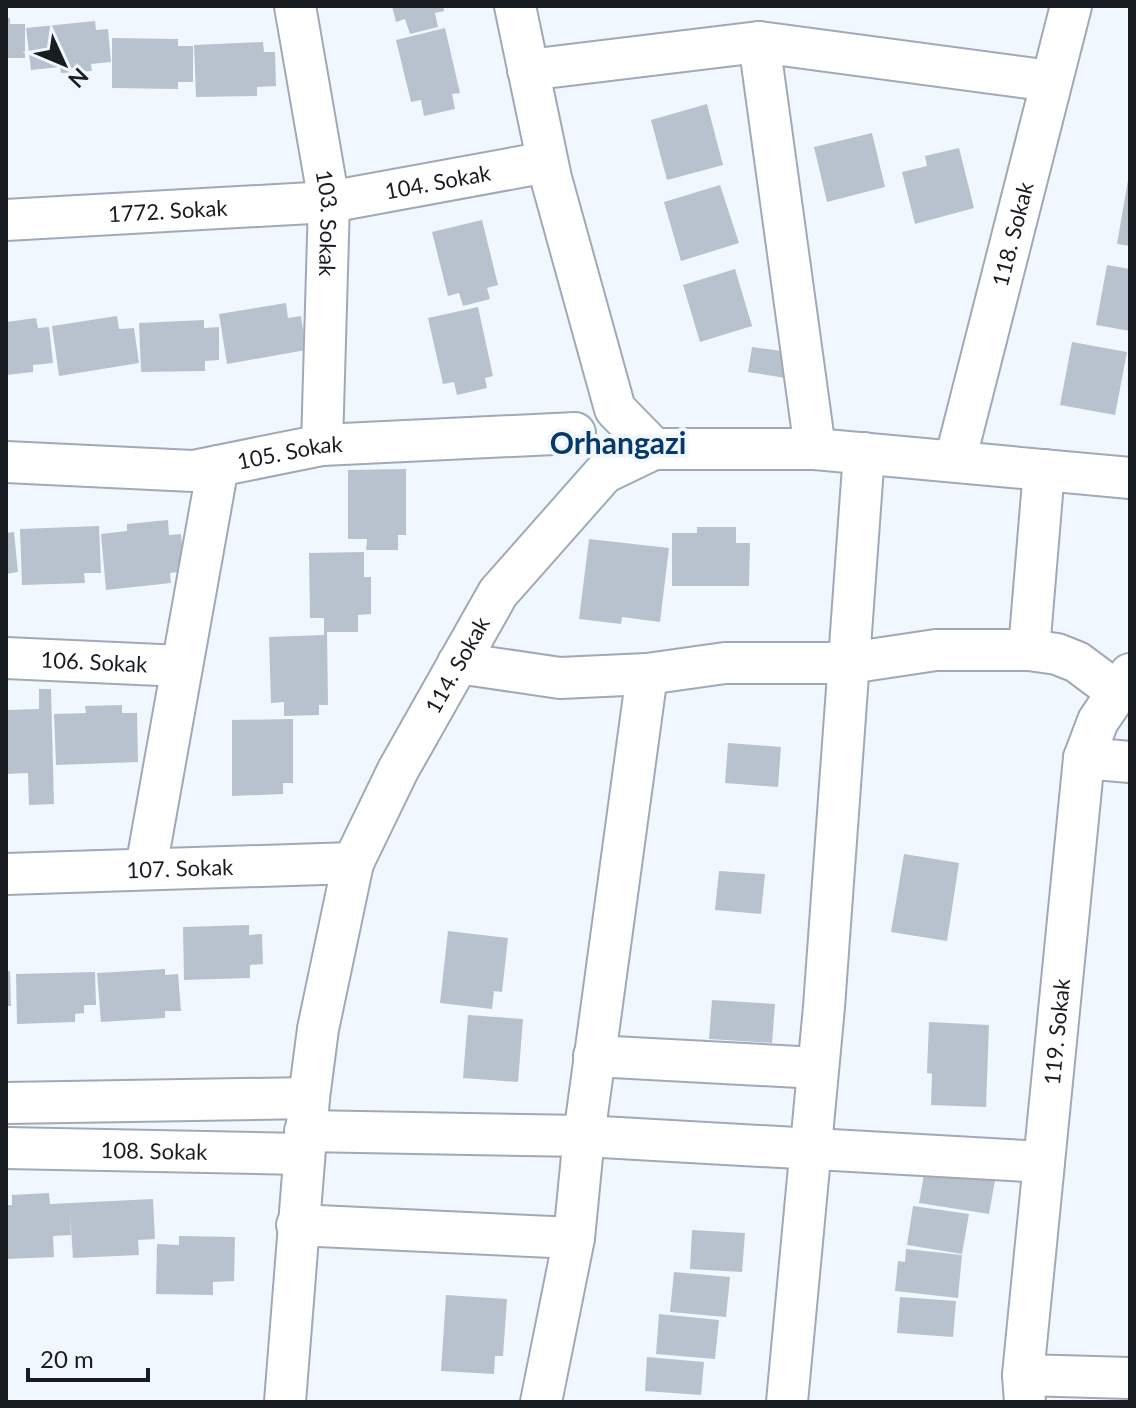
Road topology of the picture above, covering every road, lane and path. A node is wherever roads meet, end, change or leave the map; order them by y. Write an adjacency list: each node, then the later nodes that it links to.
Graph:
1 (295, 6): 8 (street, 103. Sokak)
2 (515, 6): 5 (street)
3 (1071, 6): 6 (street, 118. Sokak)
4 (759, 42): 5 (street); 6 (street); 14 (street)
5 (528, 70): 7 (street)
6 (1051, 81): 16 (street, 118. Sokak)
7 (547, 162): 8 (street, 104. Sokak); 10 (street)
8 (329, 202): 9 (street, 1772. Sokak); 12 (street, 103. Sokak)
9 (6, 220)
10 (615, 409): 11 (street); 13 (street)
11 (575, 433): 12 (street, 105. Sokak); 20 (street)
12 (322, 445): 18 (street, 105. Sokak)
13 (654, 449): 14 (street); 20 (street, 114. Sokak)
14 (815, 449): 15 (street)
15 (864, 453): 16 (street); 25 (street)
16 (955, 461): 19 (street)
17 (6, 462): 18 (street, 105. Sokak)
18 (218, 466): 26 (street)
19 (1044, 470): 21 (street); 22 (street)
20 (604, 473): 24 (street, 114. Sokak)
21 (1130, 478)
22 (1029, 650): 25 (street); 28 (street)
23 (6, 658): 26 (street, 106. Sokak)
24 (458, 663): 27 (street); 31 (street, 114. Sokak)
25 (849, 663): 27 (street); 35 (street)
26 (182, 666): 32 (street)
27 (647, 674): 34 (street)
28 (1123, 683): 29 (street, 119. Sokak)
29 (1084, 758): 30 (street); 41 (street, 119. Sokak)
30 (1130, 762)
31 (353, 863): 32 (street, 107. Sokak); 37 (street, 114. Sokak)
32 (146, 868): 33 (street, 107. Sokak)
33 (6, 874)
34 (594, 1056): 35 (street); 38 (street)
35 (818, 1068): 40 (street)
36 (6, 1103): 37 (street)
37 (306, 1128): 38 (street); 39 (street, 108. Sokak); 42 (street, 114. Sokak)
38 (584, 1136): 40 (street); 43 (street)
39 (6, 1148)
40 (811, 1148): 41 (street); 48 (street)
41 (1044, 1162): 45 (street, 119. Sokak)
42 (297, 1225): 43 (street); 46 (street, 114. Sokak)
43 (574, 1238): 47 (street)
44 (1130, 1378): 45 (street)
45 (1024, 1389)
46 (285, 1402)
47 (541, 1402)
48 (787, 1402)

